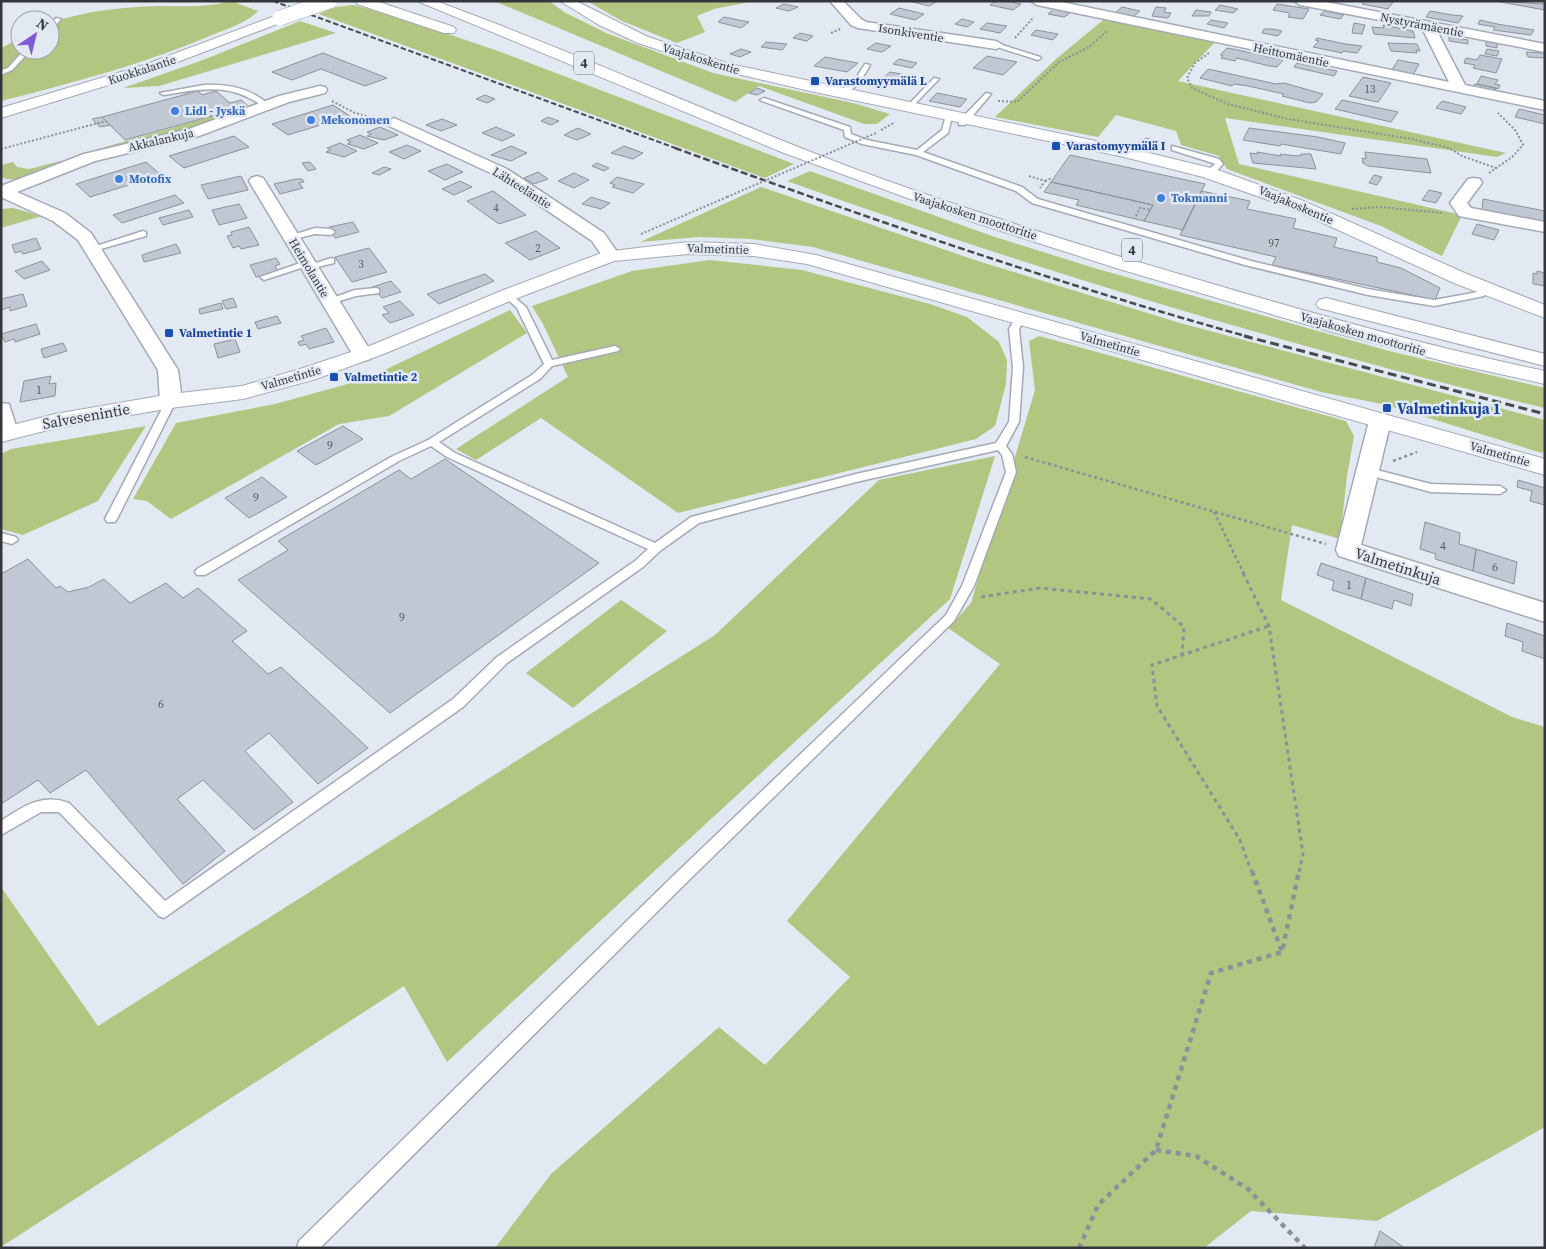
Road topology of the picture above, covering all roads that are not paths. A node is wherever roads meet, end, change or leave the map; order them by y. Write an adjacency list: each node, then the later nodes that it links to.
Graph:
1 (316, 1): 10 (main road, Kuokkalantie, bridge)
2 (329, 1): 10 (main road, Kuokkalantie, bridge)
3 (362, 1): 12 (main road)
4 (424, 1): 33 (main road, Vaajakosken moottoritie / 4)
5 (455, 1): 57 (main road, Vaajakosken moottoritie / 4)
6 (566, 1): 23 (main road, Vaajakoskentie)
7 (836, 1): 13 (street, Isonkiventie)
8 (1300, 1): 11 (street, Nystyrämäentie)
9 (1042, 2): 21 (street, Heittomäentie)
10 (280, 18): 30 (main road, Kuokkalantie)
11 (1427, 26): 14 (street, Nystyrämäentie); 21 (street)
12 (461, 34)
13 (996, 45): 15 (lane)
14 (1545, 48)
15 (1038, 58)
16 (18, 60): 19 (lane)
17 (868, 65): 23 (lane)
18 (562, 71): 33 (main road)
19 (1, 73)
20 (936, 79): 27 (lane)
21 (1460, 90): 29 (street, Heittomäentie)
22 (162, 94): 28 (lane)
23 (842, 94): 31 (main road, Vaajakoskentie)
24 (323, 96): 28 (street, Akkalankuja)
25 (987, 97): 31 (lane)
26 (764, 100): 35 (lane)
27 (913, 103)
28 (266, 106): 39 (street, Akkalankuja)
29 (1545, 106)
30 (1, 113)
31 (957, 119): 35 (lane); 36 (main road, Vaajakoskentie)
32 (394, 123): 45 (street, Lähteeläntie)
33 (742, 130): 59 (main road, Vaajakosken moottoritie / 4)
34 (1175, 148): 36 (lane)
35 (918, 153): 49 (lane)
36 (1210, 173): 49 (main road, Vaajakoskentie)
37 (257, 181): 43 (street, Heimolantie)
38 (1474, 183): 40 (street)
39 (2, 192): 44 (street)
40 (1545, 227)
41 (331, 232): 43 (lane)
42 (143, 234): 44 (lane)
43 (290, 237): 47 (street, Heimolantie)
44 (94, 248): 60 (street)
45 (611, 256): 51 (main road, Valmetintie); 54 (main road, Valmetintie)
46 (332, 261): 47 (lane)
47 (307, 266): 48 (lane); 52 (street, Heimolantie)
48 (264, 277)
49 (1484, 289): 53 (main road, Vaajakoskentie)
50 (376, 291): 52 (lane)
51 (508, 295): 56 (main road, Valmetintie); 58 (lane)
52 (328, 301): 56 (street, Heimolantie)
53 (1545, 312)
54 (1020, 318): 62 (main road, Valmetintie); 65 (lane)
55 (615, 349): 58 (lane)
56 (363, 355): 60 (main road, Valmetintie)
57 (1545, 360)
58 (549, 364): 64 (lane)
59 (1545, 378)
60 (171, 400): 63 (main road, Salvesenintie); 69 (lane)
61 (1, 409): 63 (street)
62 (1380, 421): 66 (main road, Valmetintie); 67 (street, Valmetinkuja)
63 (4, 433)
64 (432, 442): 70 (lane); 71 (lane)
65 (1004, 450): 70 (lane); 74 (lane)
66 (1545, 467)
67 (1369, 472): 68 (lane); 72 (street, Valmetinkuja)
68 (1500, 490)
69 (111, 519)
70 (656, 548): 73 (lane)
71 (201, 572)
72 (1545, 613)
73 (1, 829)
74 (306, 1248)

